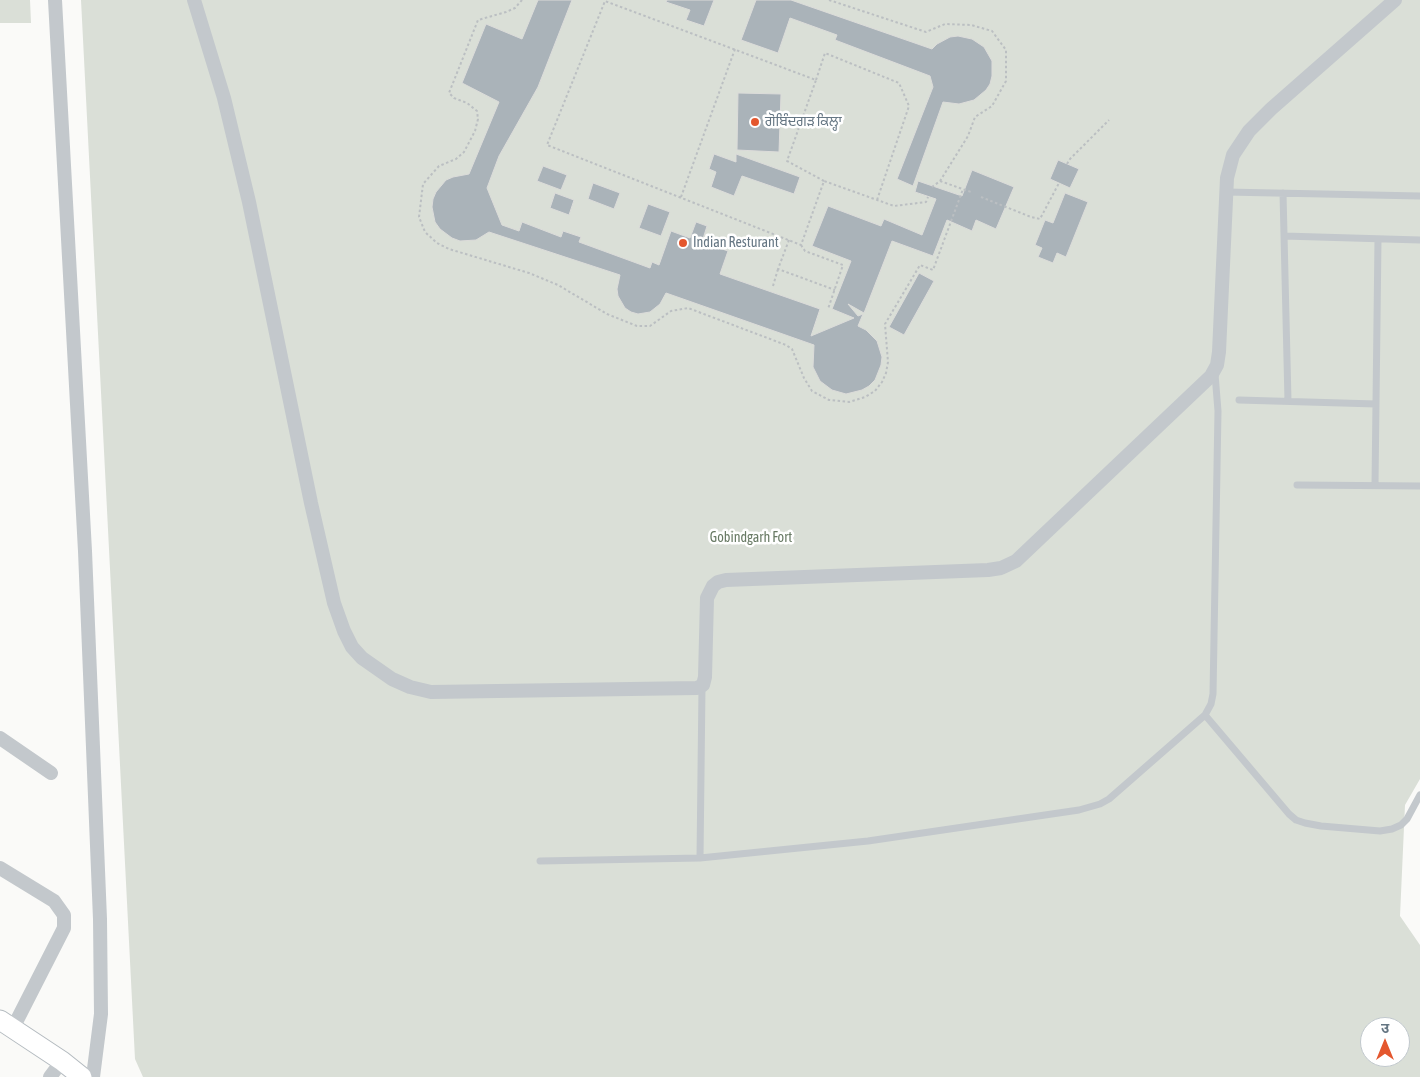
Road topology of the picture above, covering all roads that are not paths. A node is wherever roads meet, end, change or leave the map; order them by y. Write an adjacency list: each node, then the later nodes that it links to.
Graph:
1 (55, 0): 29 (street)
2 (194, 0): 17 (street)
3 (1395, 0): 4 (street)
4 (1226, 192): 5 (lane); 10 (street)
5 (1283, 193): 6 (lane); 7 (lane)
6 (1420, 196)
7 (1284, 236): 8 (lane); 12 (lane)
8 (1378, 239): 9 (lane); 13 (lane)
9 (1420, 240)
10 (1215, 370): 17 (street); 18 (lane)
11 (1239, 400): 12 (lane)
12 (1288, 401): 13 (lane)
13 (1376, 404): 15 (lane)
14 (1298, 485): 15 (lane)
15 (1375, 485): 16 (lane)
16 (1420, 486)
17 (702, 687): 22 (lane)
18 (1205, 715): 21 (lane); 22 (lane)
19 (0, 738): 20 (street)
20 (51, 773)
21 (1420, 795)
22 (700, 858): 23 (lane)
23 (540, 861)
24 (0, 868): 25 (street)
25 (4, 1025): 26 (main road)
26 (62, 1061): 27 (street); 28 (main road)
27 (50, 1077)
28 (82, 1077)
29 (93, 1077)

